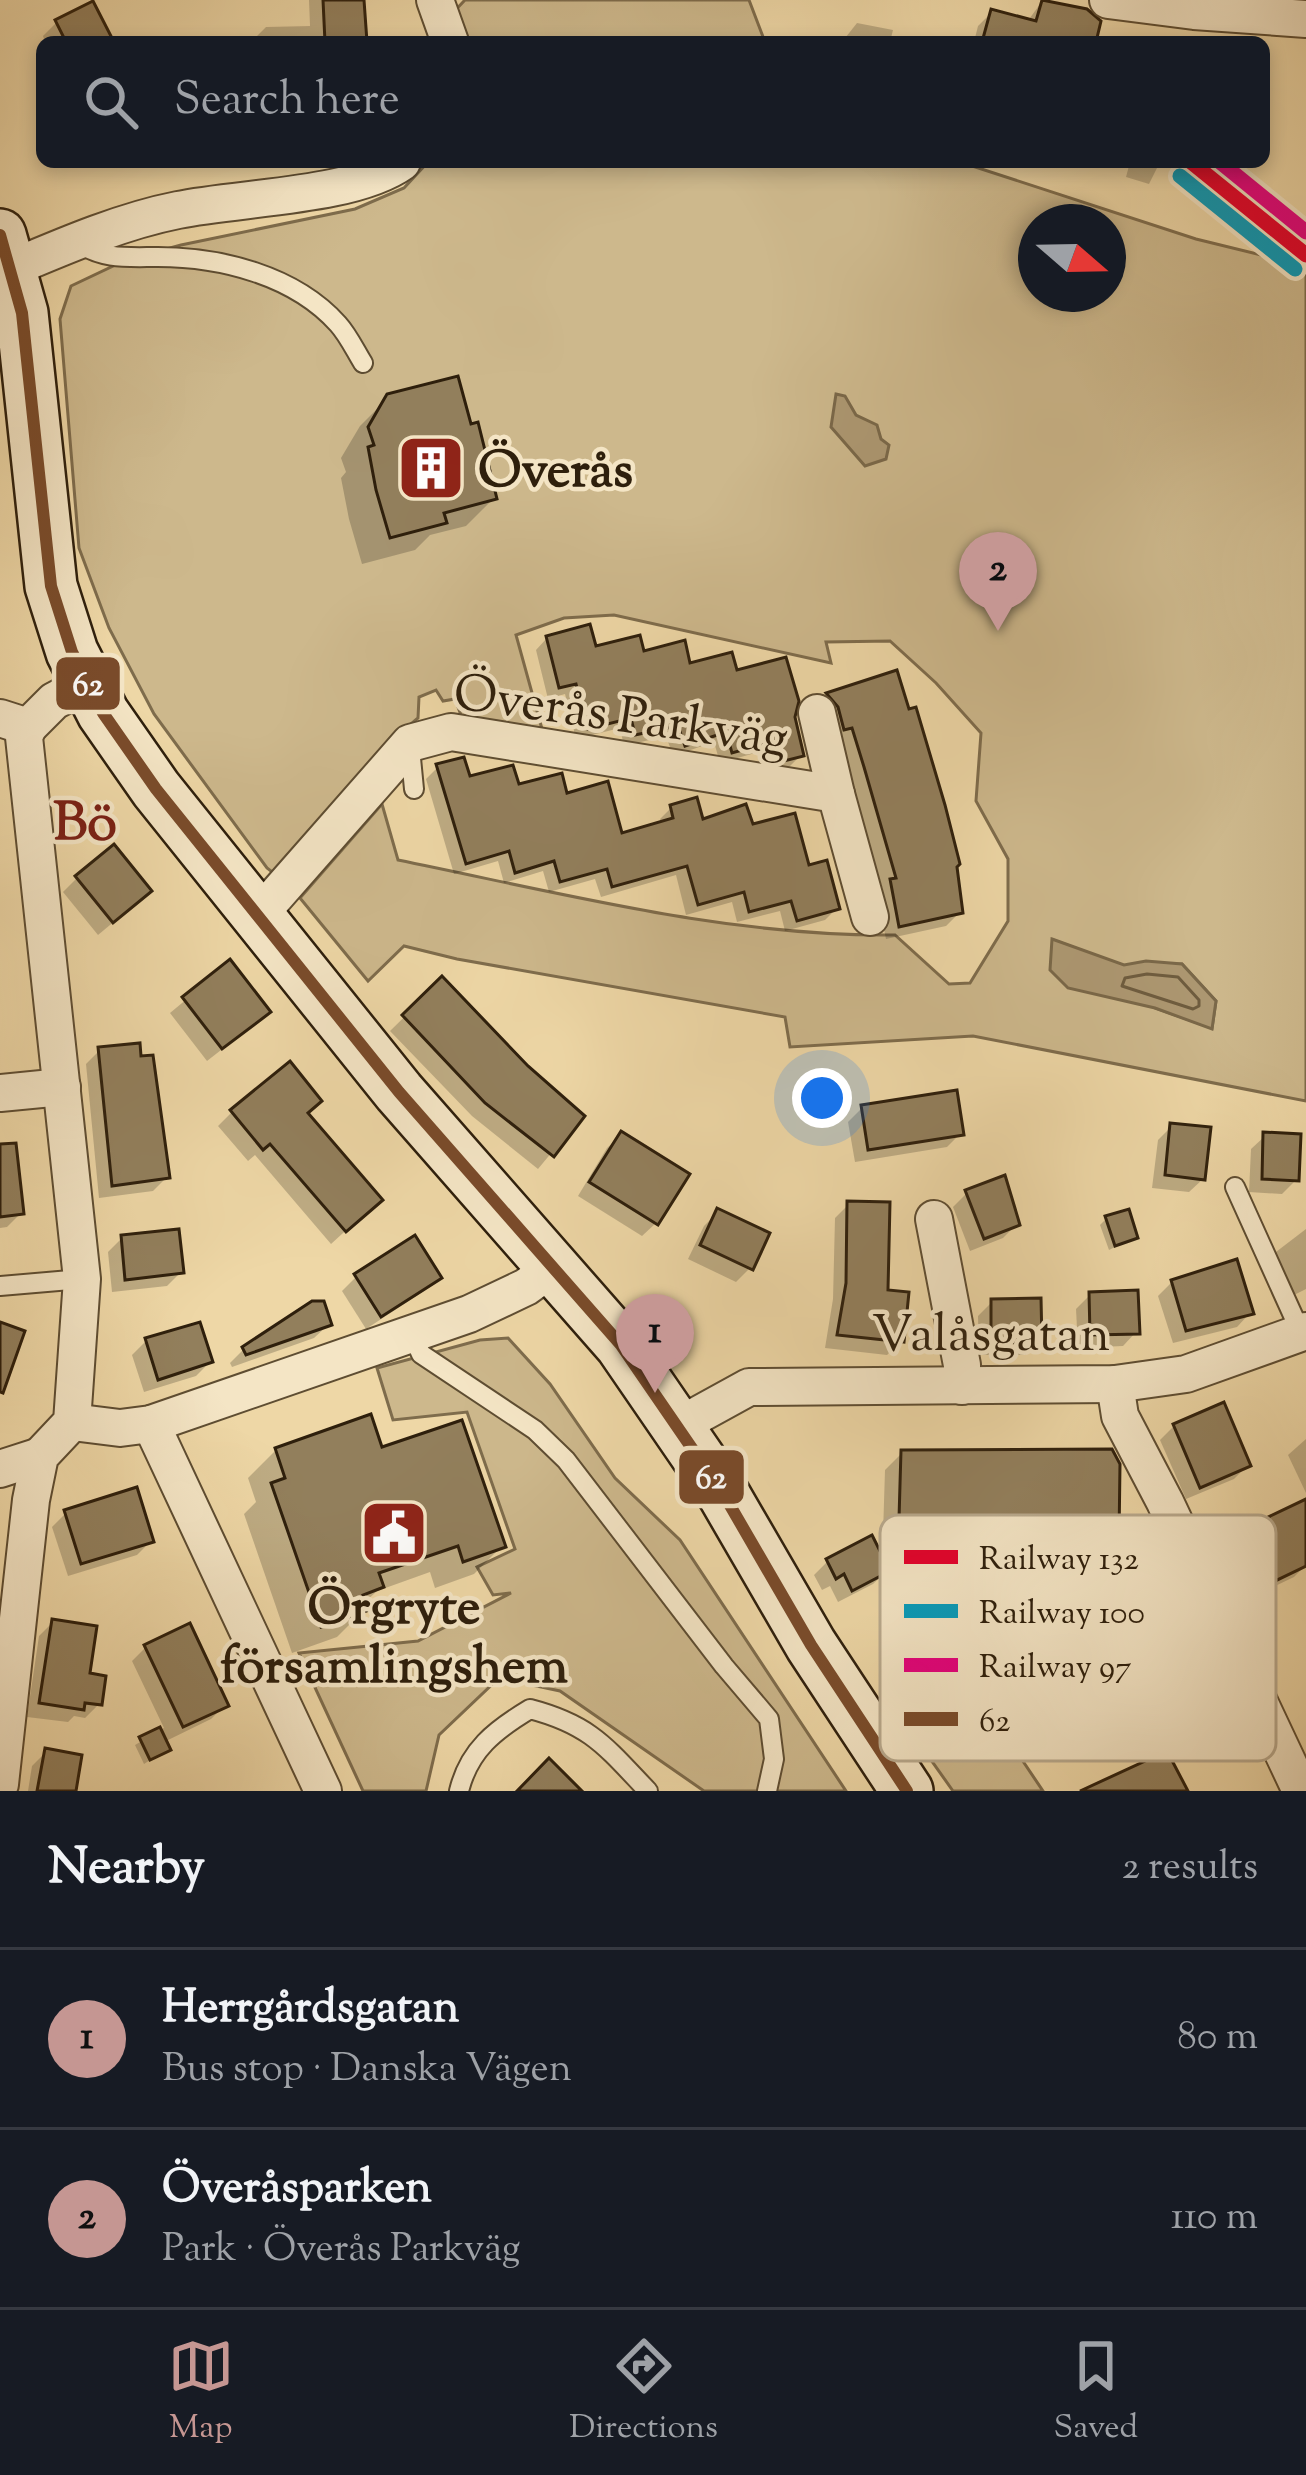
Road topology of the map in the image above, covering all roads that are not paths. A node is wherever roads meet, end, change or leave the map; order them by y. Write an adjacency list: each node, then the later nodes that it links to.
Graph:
1 (435, 0): 4 (street)
2 (1108, 0): 3 (street)
3 (1306, 19)
4 (448, 36)
5 (390, 168): 6 (street)
6 (77, 242): 7 (street); 8 (lane)
7 (4, 259): 9 (street)
8 (363, 363)
9 (88, 683): 11 (street); 15 (street)
10 (817, 713): 14 (street, Överås Parkväg)
11 (14, 723): 17 (street)
12 (410, 743): 13 (lane); 14 (street, Överås Parkväg); 15 (street, Överås Parkväg)
13 (414, 789)
14 (836, 794): 16 (street, Överås Parkväg)
15 (257, 917): 21 (street)
16 (870, 917)
17 (62, 1087): 18 (street); 22 (street)
18 (0, 1094)
19 (1235, 1187): 24 (lane)
20 (934, 1219): 27 (street)
21 (555, 1266): 25 (street); 30 (street)
22 (82, 1279): 23 (lane); 28 (street)
23 (0, 1286)
24 (1303, 1332): 26 (street, Valåsgatan)
25 (413, 1336): 29 (street); 41 (lane)
26 (1115, 1384): 27 (street, Valåsgatan); 33 (street)
27 (962, 1386): 30 (street, Valåsgatan)
28 (72, 1422): 29 (street); 31 (street)
29 (151, 1424): 38 (street)
30 (678, 1426): 35 (street)
31 (40, 1456): 32 (street); 37 (street)
32 (0, 1469)
33 (1172, 1515)
34 (1276, 1737): 43 (street)
35 (880, 1750)
36 (887, 1761): 42 (street)
37 (0, 1784)
38 (323, 1791)
39 (459, 1791): 40 (lane)
40 (648, 1791)
41 (767, 1791)
42 (907, 1791)
43 (1301, 1791)

